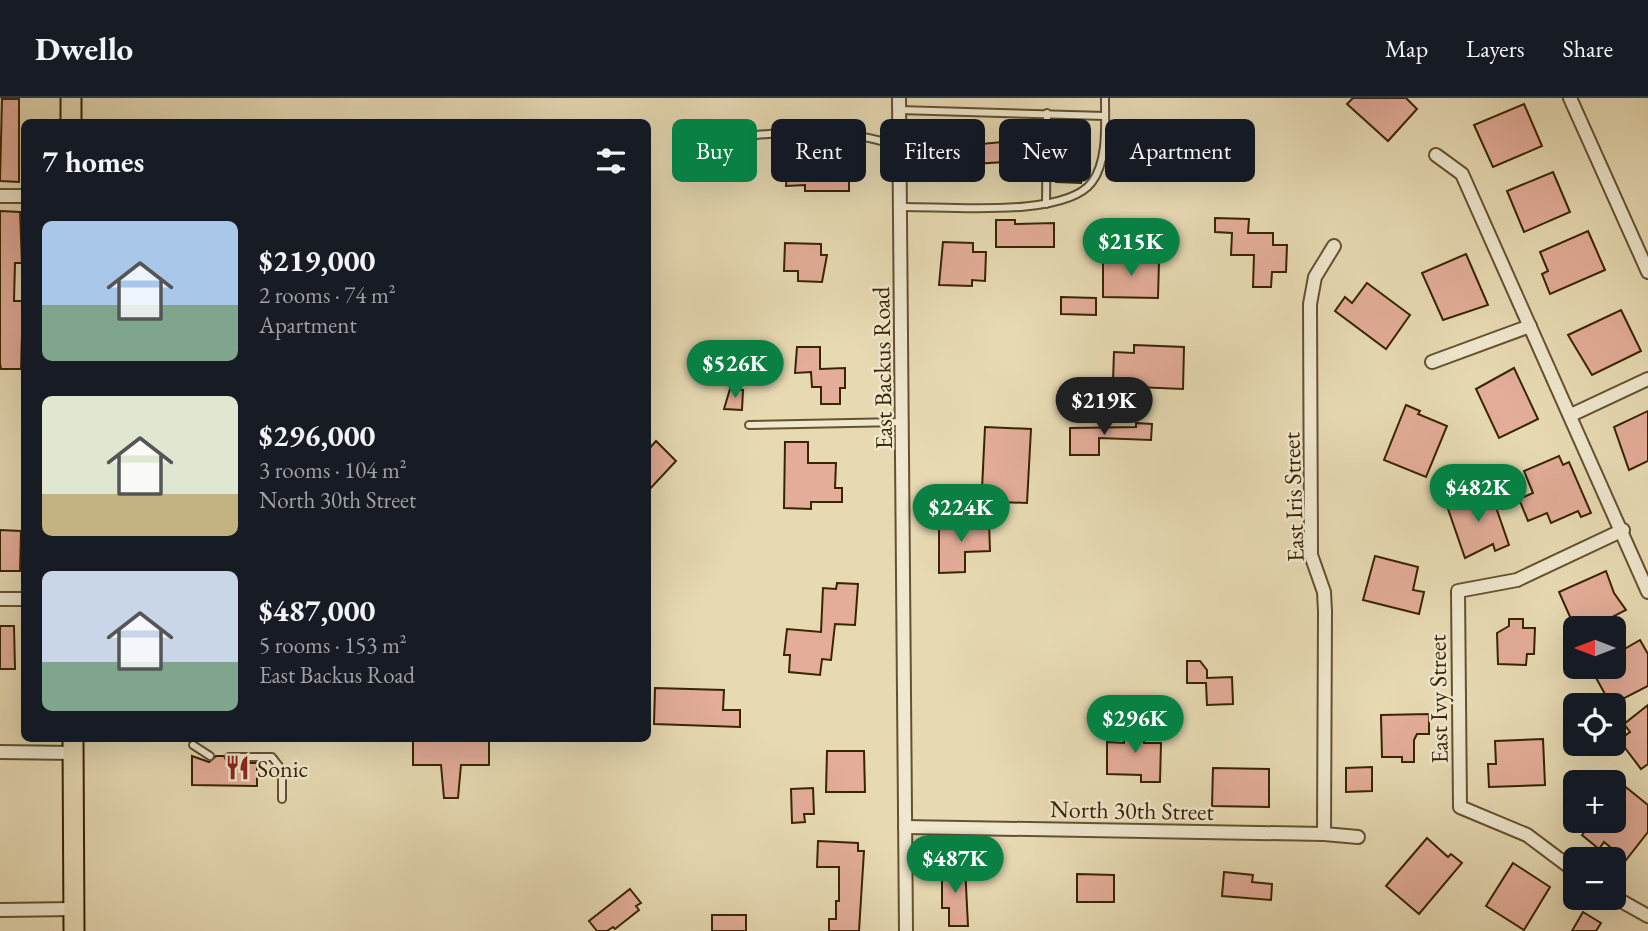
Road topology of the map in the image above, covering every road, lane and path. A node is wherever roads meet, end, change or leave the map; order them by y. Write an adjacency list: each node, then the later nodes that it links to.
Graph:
1 (71, 98): 7 (main road)
2 (1105, 98): 6 (lane)
3 (1570, 98): 17 (street)
4 (899, 104): 5 (lane)
5 (1047, 113): 6 (lane); 14 (lane)
6 (1105, 116): 14 (lane)
7 (71, 119)
8 (757, 135): 9 (lane)
9 (880, 140)
10 (1436, 155): 18 (street)
11 (900, 182): 15 (street, East Backus Road)
12 (0, 196): 13 (street)
13 (21, 196)
14 (1046, 204): 15 (lane)
15 (900, 207): 22 (street, East Backus Road)
16 (1334, 246): 35 (street, East Iris Street)
17 (1648, 272)
18 (1530, 326): 19 (street); 21 (street)
19 (1432, 362)
20 (1648, 379): 21 (street)
21 (1571, 415): 24 (street)
22 (903, 422): 23 (lane); 34 (street, East Backus Road)
23 (749, 425)
24 (1623, 530): 25 (street); 37 (street, East Ivy Street)
25 (1648, 592)
26 (0, 599): 27 (street)
27 (21, 599)
28 (193, 745): 31 (lane)
29 (74, 746): 30 (street); 39 (main road)
30 (0, 752)
31 (209, 755)
32 (229, 757): 33 (lane)
33 (282, 799)
34 (905, 827): 35 (street, North 30th Street); 43 (street, East Backus Road)
35 (1324, 834): 36 (street, North 30th Street)
36 (1358, 837)
37 (1563, 862)
38 (1626, 904): 41 (street)
39 (74, 909): 40 (street); 42 (main road)
40 (0, 910)
41 (1648, 916)
42 (74, 931)
43 (906, 931)

